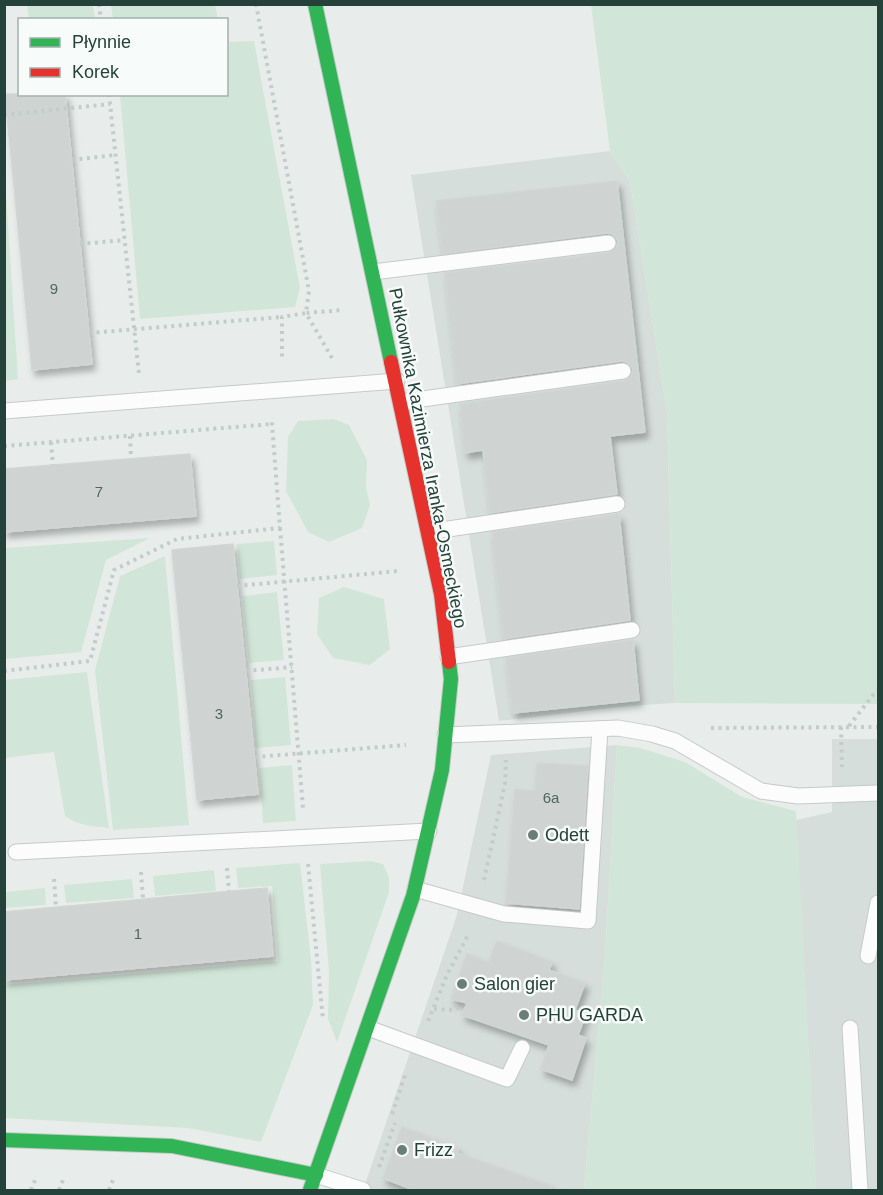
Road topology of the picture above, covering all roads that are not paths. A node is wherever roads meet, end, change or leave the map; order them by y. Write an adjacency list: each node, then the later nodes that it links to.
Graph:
1 (315, 4): 3 (street, Pułkownika Kazimierza Iranka-Osmeckiego)
2 (608, 243): 3 (lane)
3 (373, 272): 5 (street, Pułkownika Kazimierza Iranka-Osmeckiego)
4 (623, 371): 6 (lane)
5 (396, 381): 6 (street, Pułkownika Kazimierza Iranka-Osmeckiego); 7 (lane)
6 (401, 402): 9 (street, Pułkownika Kazimierza Iranka-Osmeckiego)
7 (4, 411)
8 (617, 504): 9 (lane)
9 (428, 532): 11 (street, Pułkownika Kazimierza Iranka-Osmeckiego)
10 (632, 630): 11 (lane)
11 (448, 657): 13 (street, Pułkownika Kazimierza Iranka-Osmeckiego)
12 (600, 729): 13 (lane); 14 (lane); 17 (lane)
13 (445, 739): 15 (street, Pułkownika Kazimierza Iranka-Osmeckiego)
14 (879, 793)
15 (429, 831): 16 (lane); 17 (street, Pułkownika Kazimierza Iranka-Osmeckiego)
16 (16, 852)
17 (415, 889): 20 (street, Pułkownika Kazimierza Iranka-Osmeckiego)
18 (879, 903): 19 (lane)
19 (868, 956)
20 (368, 1028): 22 (lane); 24 (street, Pułkownika Kazimierza Iranka-Osmeckiego)
21 (850, 1028): 27 (lane)
22 (522, 1048)
23 (4, 1140): 24 (street)
24 (316, 1175): 25 (street, Pułkownika Kazimierza Iranka-Osmeckiego); 26 (lane)
25 (310, 1191)
26 (363, 1191)
27 (860, 1191)

